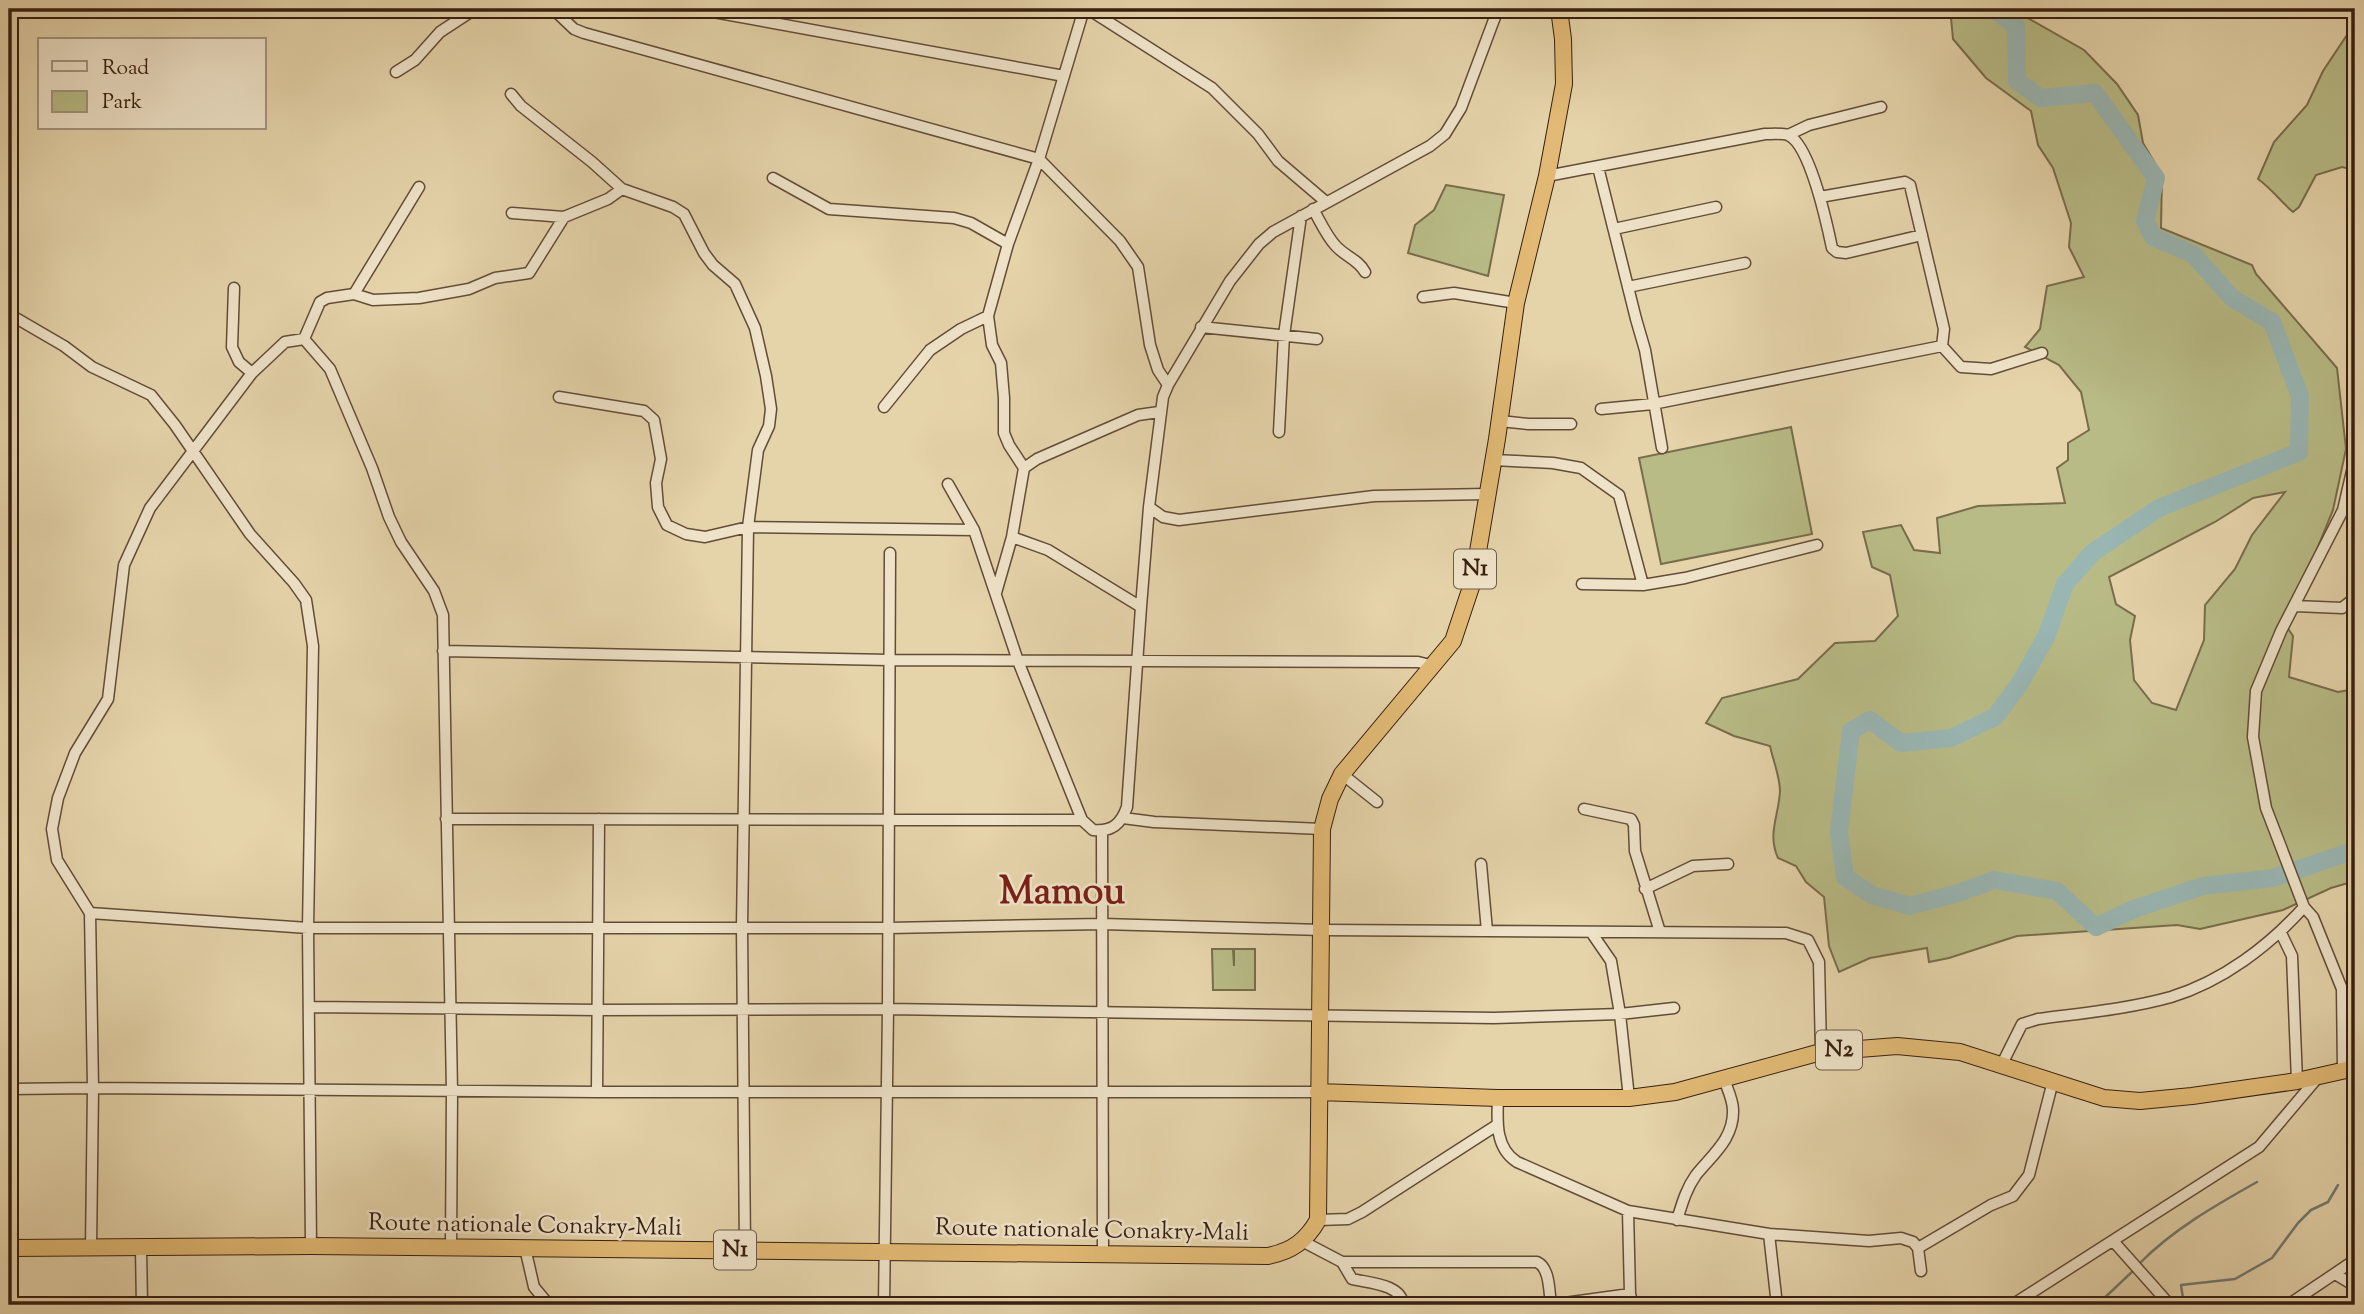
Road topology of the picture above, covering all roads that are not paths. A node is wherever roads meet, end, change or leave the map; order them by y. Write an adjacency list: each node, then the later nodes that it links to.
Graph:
1 (475, 9): 7 (street)
2 (553, 9): 12 (street)
3 (697, 9): 8 (street)
4 (1086, 9): 8 (street); 19 (street)
5 (1499, 9): 19 (street)
6 (1559, 9): 14 (highway, N1)
7 (396, 72)
8 (1064, 76): 12 (street)
9 (512, 94): 17 (street)
10 (1881, 107): 11 (street)
11 (1788, 135): 13 (street); 18 (street)
12 (1040, 159): 27 (street); 44 (street)
13 (1598, 167): 14 (street); 25 (street)
14 (1547, 176): 34 (highway, N1)
15 (773, 178): 27 (street)
16 (419, 187): 32 (street)
17 (622, 189): 23 (street); 61 (street)
18 (1820, 197): 26 (street); 26 (street)
19 (1326, 202): 21 (street)
20 (1716, 207): 25 (street)
21 (1313, 209): 24 (street); 29 (street)
22 (512, 214): 23 (street)
23 (564, 216): 32 (street)
24 (1301, 216): 37 (street); 38 (street)
25 (1614, 229): 31 (street)
26 (1922, 235): 41 (street)
27 (1008, 244): 36 (street)
28 (1745, 263): 31 (street)
29 (1365, 272)
30 (234, 288): 43 (street)
31 (1628, 288): 46 (street)
32 (355, 294): 39 (street)
33 (1423, 297): 34 (street)
34 (1516, 303): 50 (highway, N1)
35 (9, 314): 54 (street)
36 (988, 316): 47 (street); 57 (street)
37 (1201, 327): 38 (street); 44 (street)
38 (1284, 335): 40 (street); 52 (street)
39 (304, 339): 43 (street); 72 (street)
40 (1317, 339)
41 (1942, 346): 42 (street); 46 (street)
42 (2042, 353)
43 (252, 373): 54 (street)
44 (1168, 385): 49 (street)
45 (559, 397): 61 (street)
46 (1653, 404): 48 (street); 53 (street)
47 (884, 407)
48 (1601, 409)
49 (1159, 412): 57 (street); 60 (street)
50 (1500, 421): 51 (street); 56 (highway, N1)
51 (1571, 424)
52 (1279, 432)
53 (1662, 447)
54 (193, 453): 93 (street); 96 (street)
55 (2355, 458): 70 (street)
56 (1494, 460): 59 (highway, N1); 67 (street)
57 (1024, 468): 63 (street)
58 (948, 484): 62 (street)
59 (1487, 494): 60 (street); 77 (highway, N1)
60 (1149, 507): 71 (street)
61 (748, 527): 62 (street); 73 (street)
62 (974, 530): 68 (street)
63 (1012, 537): 68 (street); 71 (street)
64 (1816, 545): 67 (street)
65 (890, 553): 74 (street)
66 (1582, 584): 67 (street)
67 (1643, 585)
68 (996, 593): 75 (street)
69 (2355, 598): 70 (street)
70 (2295, 606): 92 (street)
71 (1141, 607): 76 (street)
72 (443, 652): 73 (street); 82 (street)
73 (746, 658): 74 (street); 84 (street)
74 (889, 660): 75 (street); 85 (street)
75 (1018, 661): 76 (street); 86 (street)
76 (1138, 661): 77 (street); 81 (street)
77 (1434, 666): 78 (highway, N1)
78 (1342, 774): 79 (street); 87 (highway, N1)
79 (1377, 802)
80 (1584, 809): 91 (street)
81 (1123, 818): 87 (street); 88 (street)
82 (446, 819): 83 (street); 99 (street)
83 (599, 820): 84 (street); 97 (street)
84 (745, 820): 85 (street); 95 (street)
85 (888, 820): 86 (street); 98 (street)
86 (1082, 820): 88 (street)
87 (1322, 829): 100 (highway, N1)
88 (1102, 831): 94 (street)
89 (1481, 864): 101 (street)
90 (1728, 864): 91 (street)
91 (1645, 889): 103 (street)
92 (2304, 907): 104 (street); 116 (street)
93 (90, 913): 96 (street); 121 (street)
94 (1102, 924): 98 (street); 100 (street); 111 (street)
95 (742, 927): 97 (street); 98 (street); 108 (street)
96 (308, 928): 99 (street); 105 (street)
97 (598, 928): 99 (street); 110 (street)
98 (888, 928): 109 (street)
99 (450, 930): 107 (street)
100 (1322, 930): 101 (street); 112 (highway, N1)
101 (1487, 931): 102 (street)
102 (1591, 932): 103 (street); 113 (street)
103 (1660, 932): 114 (street)
104 (2281, 933): 115 (street); 120 (street)
105 (309, 1007): 107 (street); 123 (street)
106 (1674, 1008): 113 (street)
107 (450, 1009): 110 (street); 124 (street)
108 (743, 1009): 109 (street); 110 (street); 127 (street)
109 (888, 1009): 111 (street); 125 (street)
110 (598, 1010): 126 (street)
111 (1103, 1012): 112 (street); 128 (street)
112 (1320, 1014): 113 (street); 129 (highway, N1)
113 (1620, 1014): 131 (street)
114 (1821, 1052): 115 (highway, N2); 118 (highway, N2)
115 (2002, 1064): 119 (highway, N2)
116 (2349, 1069): 117 (highway, N2)
117 (2319, 1076): 120 (highway, N2); 138 (street)
118 (1724, 1079): 131 (highway, N2); 135 (street)
119 (2053, 1081): 120 (highway, N2); 144 (street)
120 (2297, 1082)
121 (93, 1088): 122 (street); 123 (street); 141 (street)
122 (9, 1089)
123 (310, 1089): 124 (street); 139 (street)
124 (452, 1091): 126 (street); 142 (street)
125 (887, 1091): 127 (street); 128 (street); 147 (street)
126 (597, 1092): 127 (street)
127 (744, 1092): 146 (street)
128 (1103, 1092): 129 (street); 148 (street)
129 (1318, 1092): 130 (highway, N2); 134 (highway, N1)
130 (1498, 1098): 131 (highway, N2); 132 (street)
131 (1629, 1098)
132 (1497, 1125): 133 (street); 134 (street)
133 (1629, 1211): 135 (street); 154 (street)
134 (1318, 1220): 137 (highway, Route nationale Conakry-Mali / N1)
135 (1677, 1220): 136 (street)
136 (1769, 1234): 144 (street); 160 (street)
137 (1302, 1241): 148 (highway, Route nationale Conakry-Mali / N1); 150 (street)
138 (2114, 1242): 161 (street); 162 (street)
139 (311, 1246): 142 (highway, Route nationale Conakry-Mali / N1); 145 (highway, Route nationale Conakry-Mali / N1)
140 (9, 1248): 141 (highway, Route nationale Conakry-Mali / N1)
141 (91, 1248): 145 (highway, Route nationale Conakry-Mali / N1)
142 (450, 1248): 143 (highway, Route nationale Conakry-Mali / N1)
143 (525, 1248): 146 (highway, Route nationale Conakry-Mali / N1); 156 (street)
144 (1918, 1248): 151 (street)
145 (141, 1249): 155 (street)
146 (745, 1250): 147 (highway, Route nationale Conakry-Mali / N1)
147 (883, 1252): 148 (highway, Route nationale Conakry-Mali / N1); 157 (street)
148 (1103, 1254)
149 (2355, 1261): 152 (street)
150 (1342, 1262): 158 (street); 159 (street)
151 (1920, 1271)
152 (2335, 1274): 153 (street); 163 (street)
153 (2355, 1286)
154 (1632, 1300): 159 (street)
155 (142, 1305)
156 (549, 1305)
157 (884, 1305)
158 (1403, 1305)
159 (1551, 1305)
160 (1777, 1305)
161 (2012, 1305)
162 (2170, 1305)
163 (2288, 1305)

